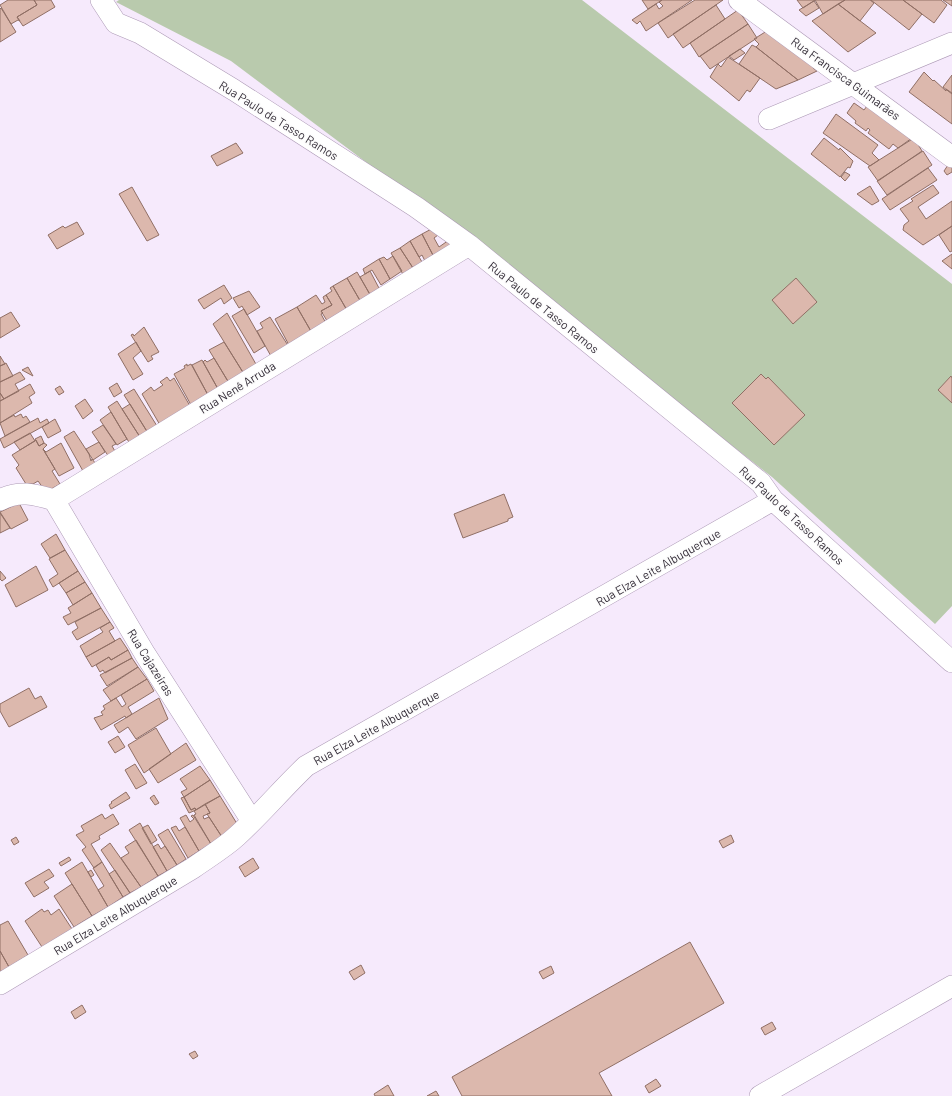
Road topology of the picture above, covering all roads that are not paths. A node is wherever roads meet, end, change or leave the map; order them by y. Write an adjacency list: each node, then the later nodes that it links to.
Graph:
1 (101, 0): 7 (street, Rua Paulo de Tasso Ramos)
2 (739, 0): 4 (street, Rua Francisca Guimarães)
3 (952, 42): 4 (street)
4 (854, 84): 5 (street); 6 (street, Rua Francisca Guimarães)
5 (769, 119)
6 (952, 157)
7 (469, 245): 9 (street, Rua Nenê Arruda); 10 (street, Rua Paulo de Tasso Ramos)
8 (0, 500): 9 (street)
9 (54, 500): 12 (street, Rua Cajazeiras)
10 (773, 500): 11 (street, Rua Paulo de Tasso Ramos); 12 (street, Rua Elza Leite Albuquerque)
11 (952, 662)
12 (252, 821): 13 (street, Rua Elza Leite Albuquerque)
13 (0, 984)
14 (952, 986): 15 (street)
15 (760, 1096)

